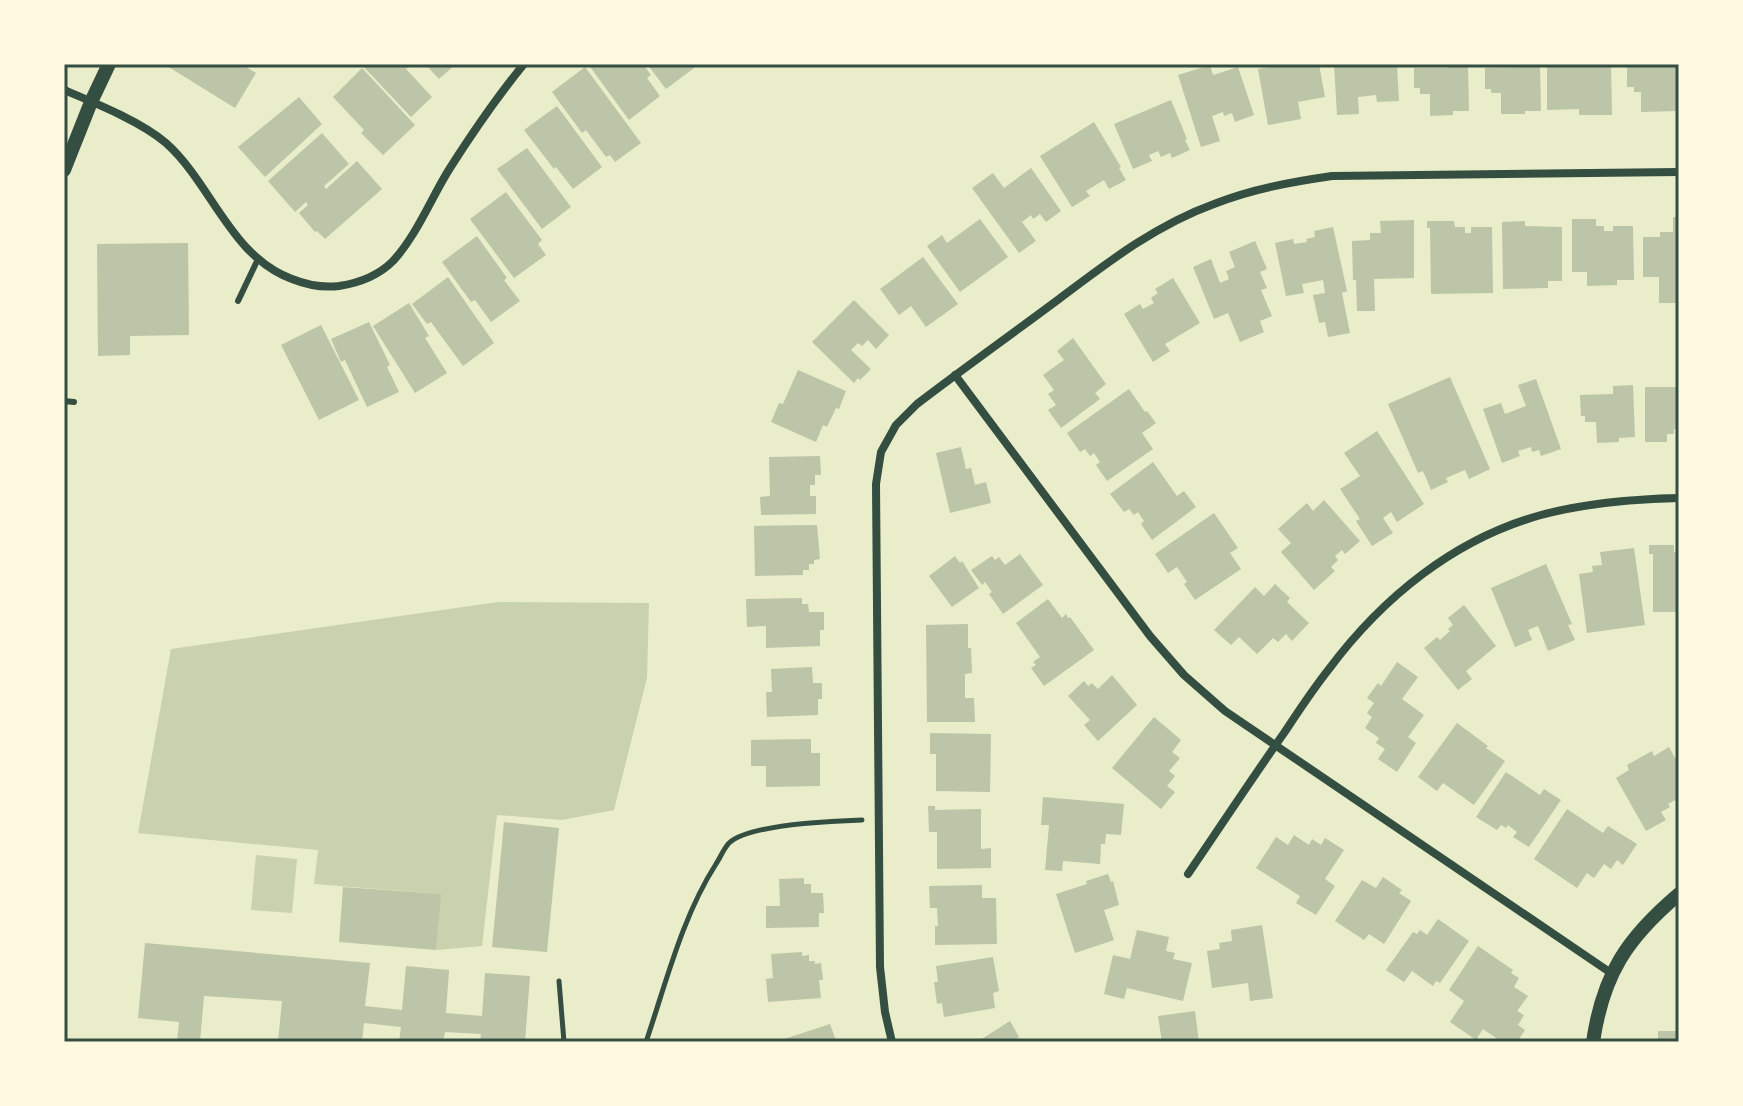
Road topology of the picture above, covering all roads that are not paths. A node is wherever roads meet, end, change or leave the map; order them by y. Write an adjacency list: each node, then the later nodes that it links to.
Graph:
1 (109, 64): 4 (street)
2 (524, 64): 7 (street)
3 (64, 90): 4 (street)
4 (91, 102): 5 (street); 7 (street)
5 (64, 170)
6 (1679, 172): 9 (street)
7 (258, 259): 8 (lane)
8 (238, 301)
9 (955, 375): 13 (street); 17 (street)
10 (64, 401): 11 (lane)
11 (74, 402)
12 (1679, 498): 13 (street)
13 (1276, 745): 14 (street); 16 (street)
14 (1188, 874)
15 (1679, 894): 16 (street)
16 (1611, 973): 18 (street)
17 (892, 1042)
18 (1593, 1042)

